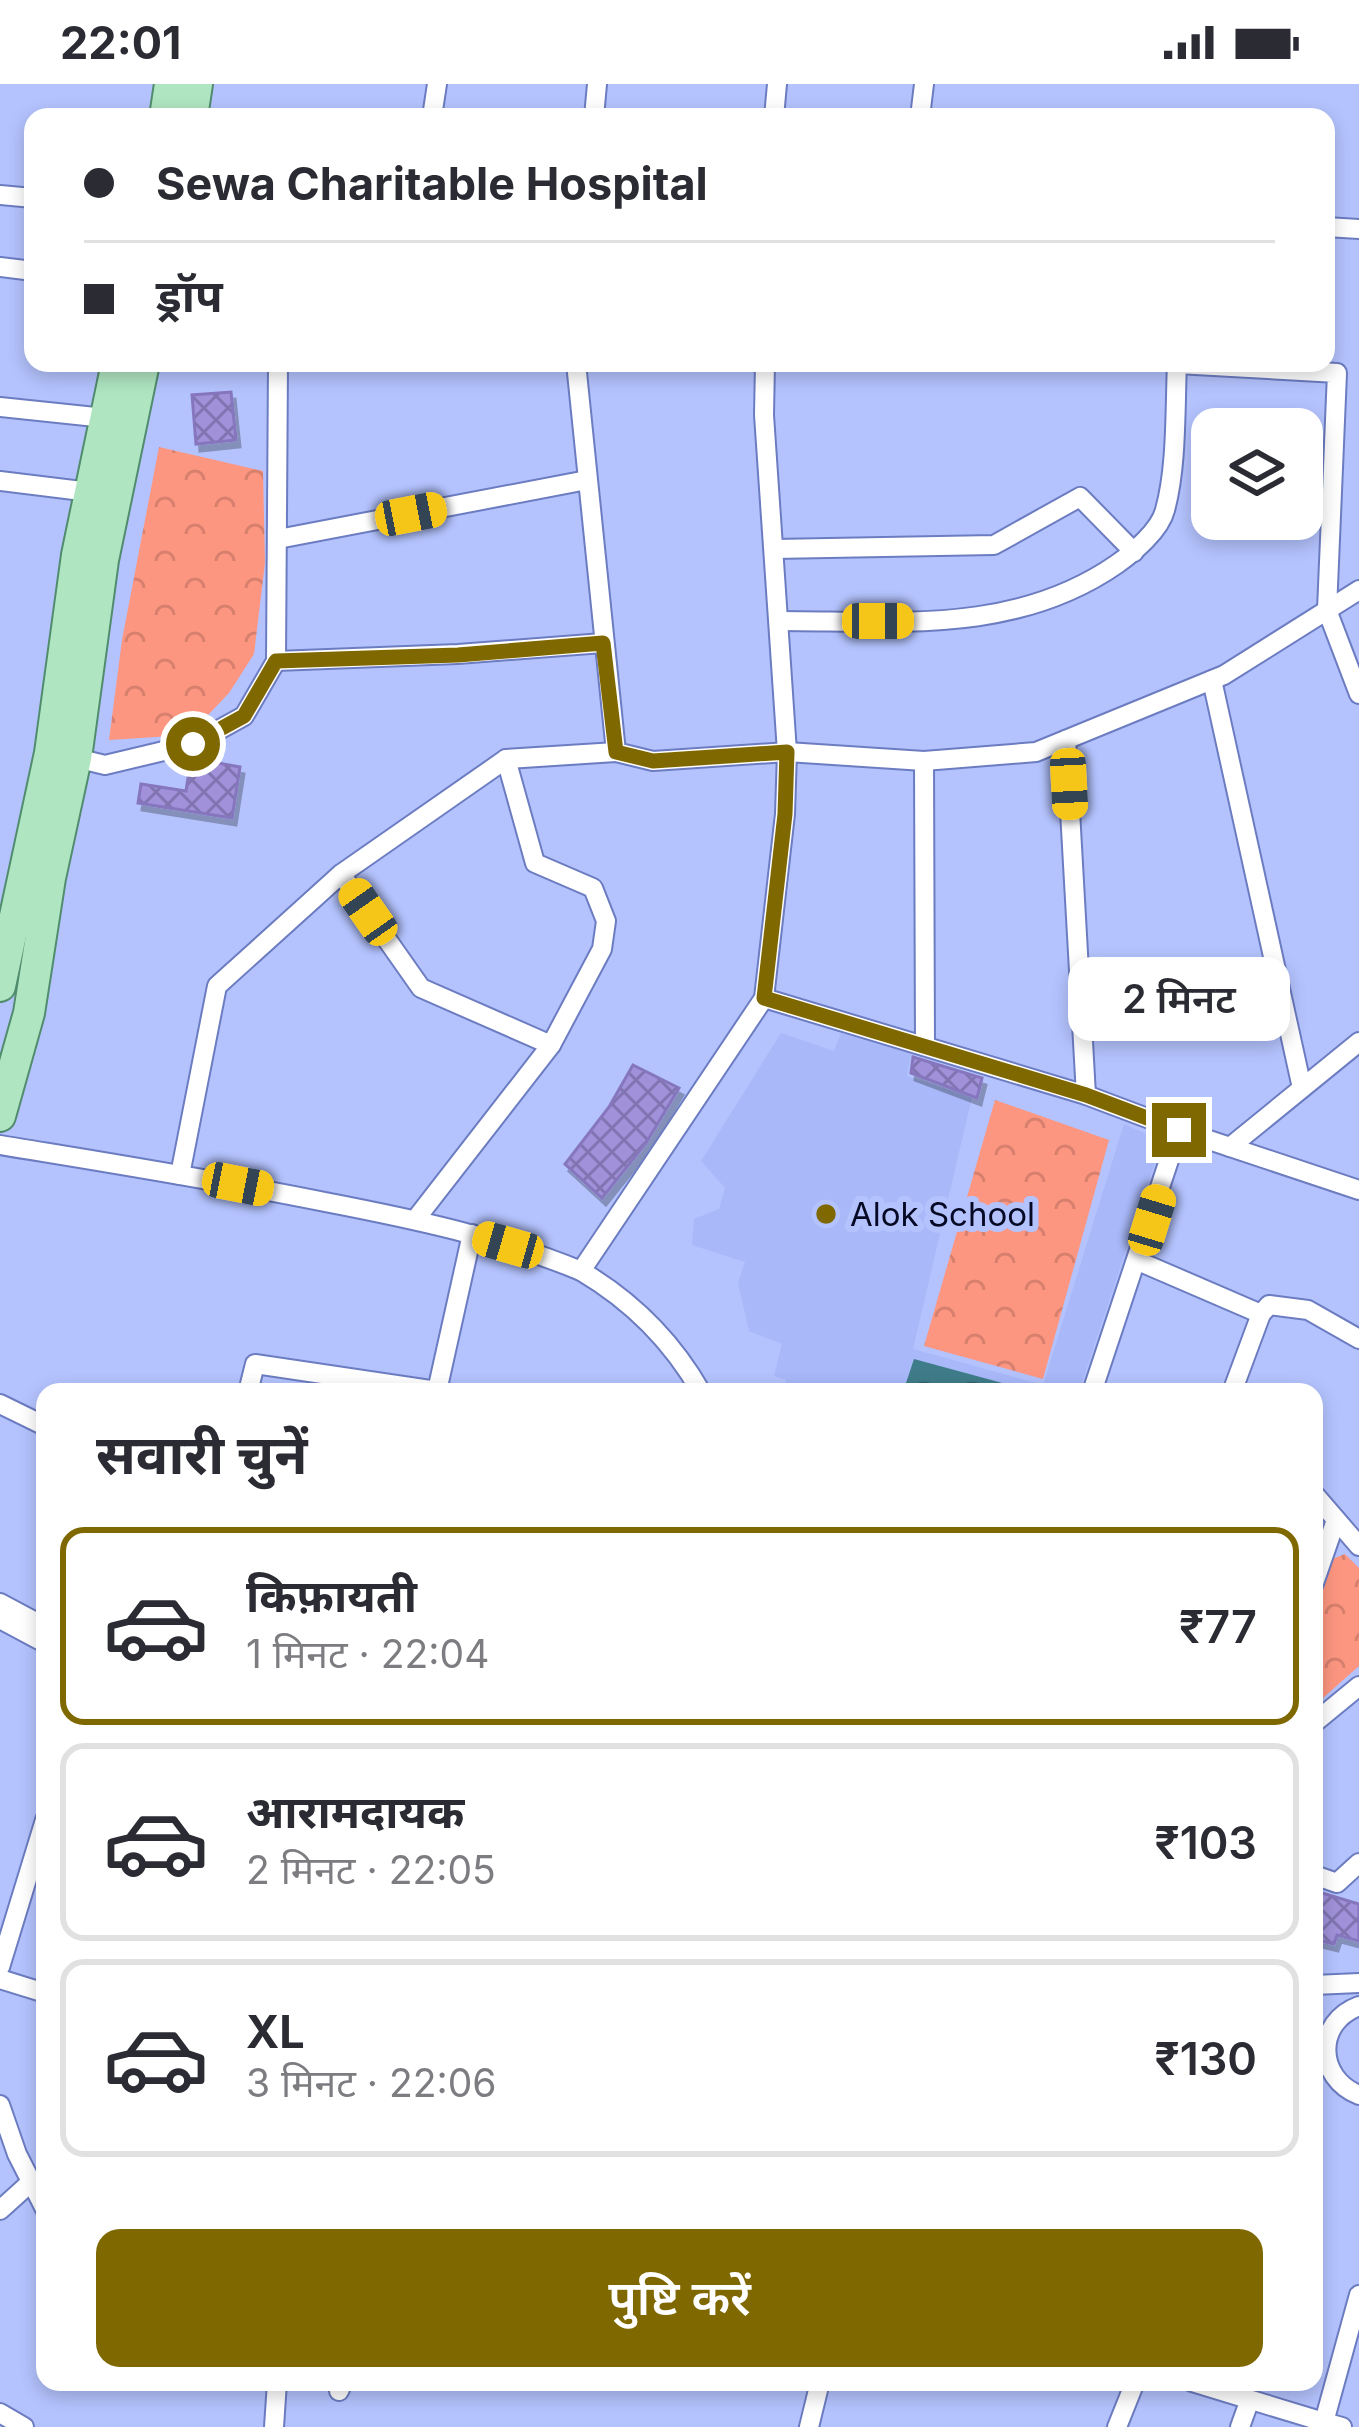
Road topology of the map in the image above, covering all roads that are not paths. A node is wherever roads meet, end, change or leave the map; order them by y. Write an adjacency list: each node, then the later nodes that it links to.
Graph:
1 (115, 372): 9 (main road)
2 (142, 372): 26 (main road)
3 (278, 372): 13 (street)
4 (577, 372): 10 (street)
5 (765, 372): 14 (street)
6 (1176, 372): 15 (street)
7 (1308, 372): 17 (street)
8 (0, 407): 9 (street)
9 (106, 418): 12 (main road)
10 (587, 480): 13 (street); 19 (street)
11 (0, 481): 12 (street)
12 (90, 491): 30 (main road)
13 (278, 539): 20 (street)
14 (774, 549): 15 (street); 18 (street)
15 (1134, 552): 18 (street)
16 (1359, 590): 17 (street)
17 (1327, 610): 21 (street); 22 (street)
18 (779, 621): 25 (street)
19 (603, 643): 20 (street); 24 (street)
20 (276, 661): 26 (street)
21 (1212, 680): 23 (street); 35 (street)
22 (1359, 694)
23 (1066, 740): 28 (street); 36 (street)
24 (616, 752): 25 (street); 27 (street)
25 (787, 752): 28 (street); 31 (street)
26 (76, 758): 37 (main road)
27 (506, 759): 29 (street); 33 (street)
28 (924, 761): 34 (street)
29 (341, 874): 33 (street); 41 (street)
30 (0, 986)
31 (764, 998): 34 (street); 46 (street)
32 (1359, 1042): 35 (street)
33 (551, 1045): 43 (street)
34 (925, 1046): 36 (street)
35 (1302, 1088): 40 (street)
36 (1086, 1095): 38 (street)
37 (0, 1116)
38 (1179, 1130): 40 (street); 45 (street)
39 (0, 1145): 41 (street)
40 (1230, 1147): 42 (street)
41 (180, 1175): 43 (street)
42 (1359, 1190)
43 (415, 1220): 44 (street)
44 (472, 1234): 46 (street); 51 (street)
45 (1138, 1261): 47 (street); 53 (street)
46 (581, 1271): 52 (street)
47 (1261, 1314): 48 (street); 54 (street)
48 (1359, 1339)
49 (250, 1383): 50 (street)
50 (383, 1383)
51 (440, 1383)
52 (696, 1383)
53 (1095, 1383)
54 (1235, 1383)
55 (0, 1404): 56 (street)
56 (36, 1422)
57 (1323, 1505): 58 (street)
58 (1336, 1520): 59 (street); 60 (street)
59 (1359, 1546)
60 (1323, 1557)
61 (0, 1603): 63 (street)
62 (0, 1619): 64 (street)
63 (36, 1622)
64 (36, 1637)
65 (1359, 1686): 66 (street)
66 (1323, 1716)
67 (36, 1862): 72 (street)
68 (1359, 1863): 70 (street)
69 (1323, 1878): 70 (street)
70 (1336, 1882): 71 (street)
71 (1359, 1891)
72 (0, 1967)
73 (0, 1978): 75 (street)
74 (1350, 1984): 76 (street)
75 (36, 1990)
76 (1355, 2007): 77 (street)
77 (1323, 2063)
78 (1323, 2073): 79 (street)
79 (1359, 2095)
80 (0, 2105): 81 (street)
81 (30, 2182): 82 (street); 83 (street)
82 (36, 2193)
83 (0, 2210)
84 (1359, 2295): 91 (street)
85 (276, 2391): 93 (street)
86 (818, 2391): 94 (street)
87 (1131, 2391): 95 (street)
88 (1219, 2391): 89 (street)
89 (1249, 2402): 91 (street); 96 (street)
90 (0, 2413): 92 (street)
91 (1333, 2425)
92 (25, 2427)
93 (274, 2427)
94 (809, 2427)
95 (1117, 2427)
96 (1240, 2427)

